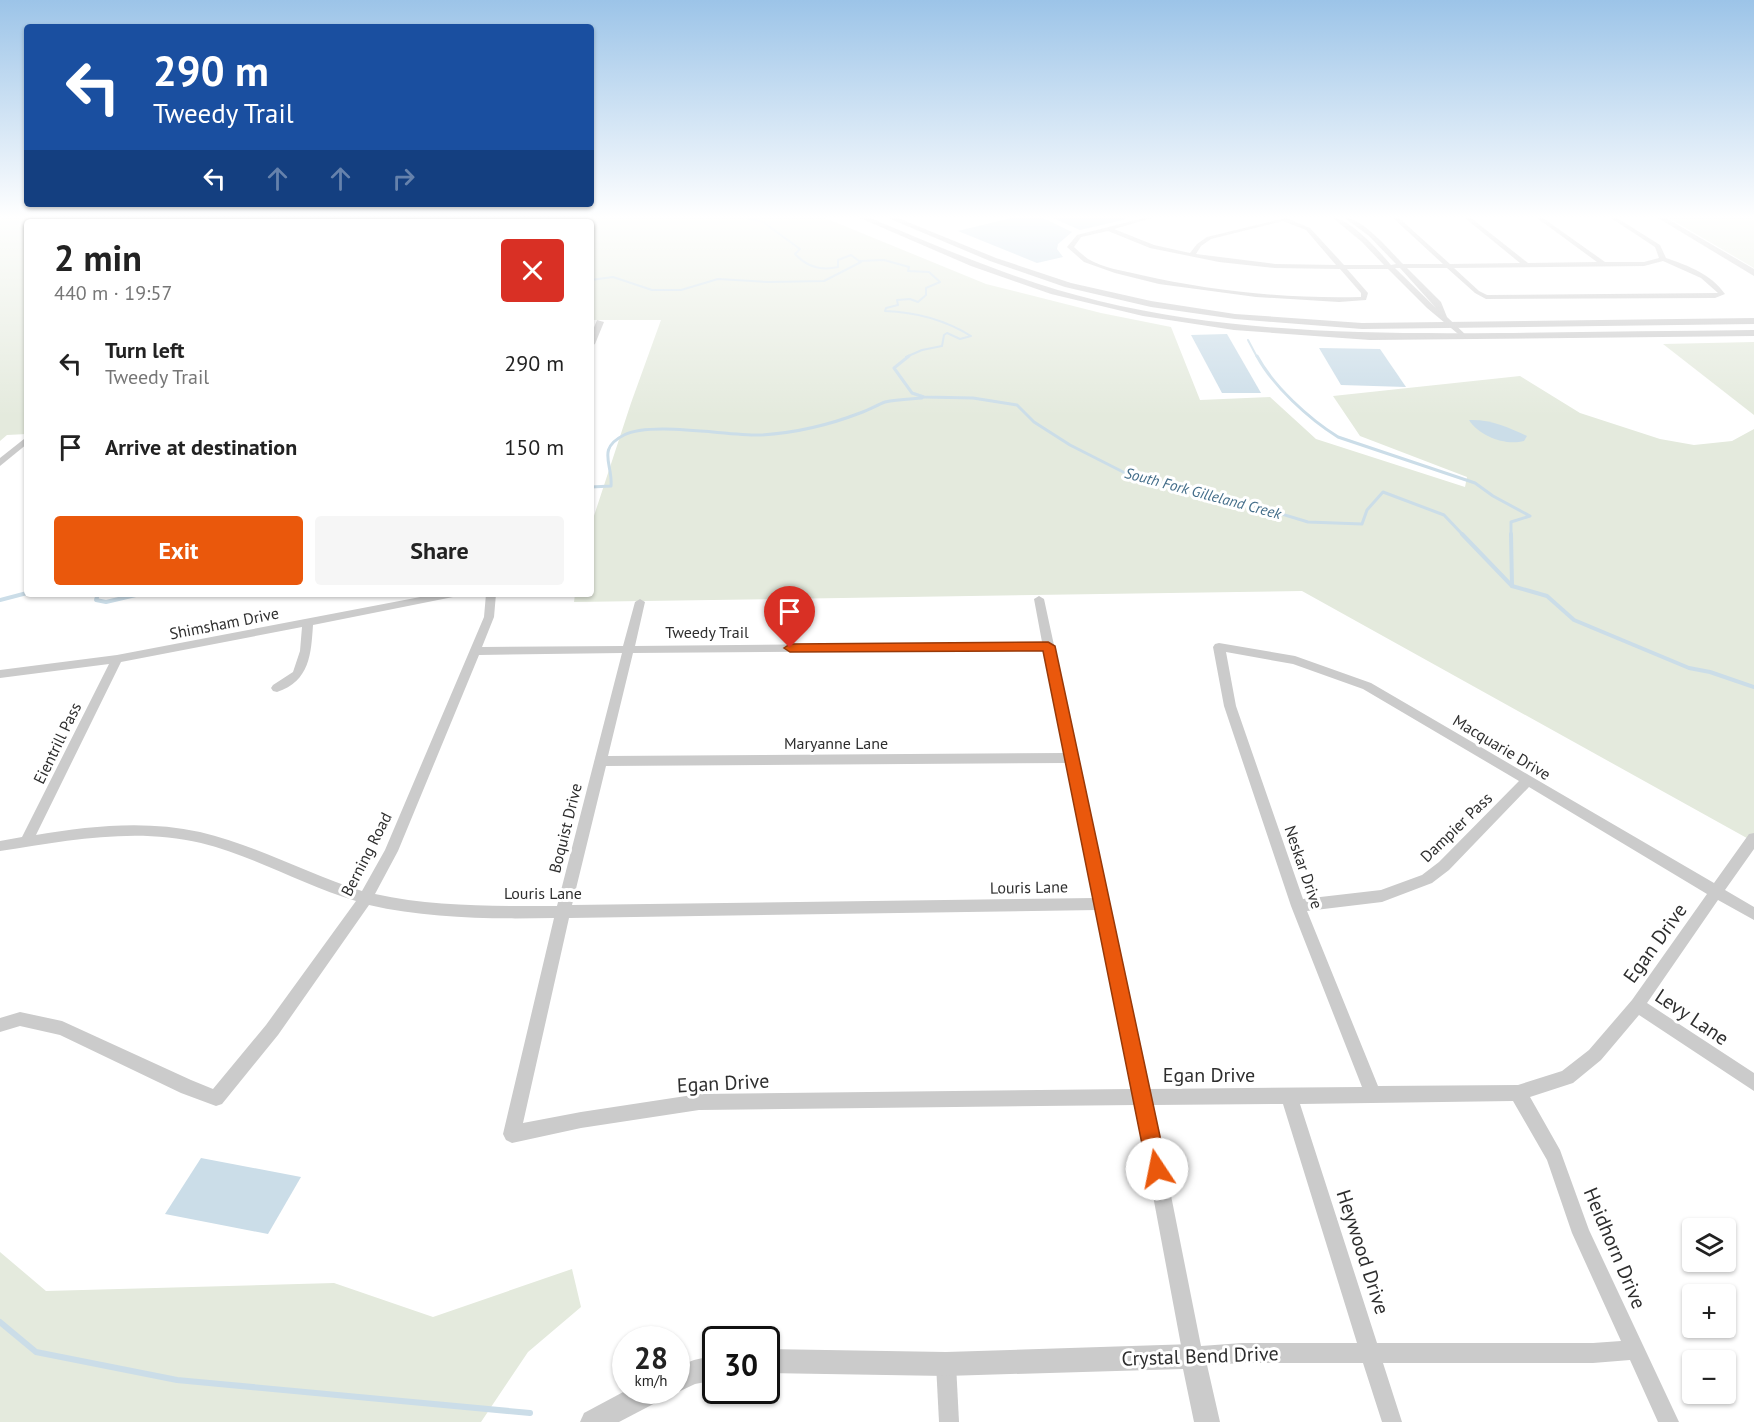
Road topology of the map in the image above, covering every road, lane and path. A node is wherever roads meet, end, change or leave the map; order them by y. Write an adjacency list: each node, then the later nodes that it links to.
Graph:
1 (1034, 284): 14 (street)
2 (1074, 284): 12 (street)
3 (1185, 284): 4 (street)
4 (1358, 284)
5 (1406, 284): 9 (street)
6 (1419, 284): 9 (street)
7 (1469, 284): 8 (street)
8 (1713, 284)
9 (1444, 318): 12 (street)
10 (1754, 321): 12 (street)
11 (600, 322): 15 (street)
12 (1452, 326): 14 (street)
13 (1754, 333): 14 (street)
14 (1463, 336)
15 (594, 337)
16 (24, 442): 17 (street)
17 (11, 454): 18 (street); 19 (street)
18 (24, 454)
19 (0, 464)
20 (438, 597): 24 (street, Shimsham Drive)
21 (491, 597): 28 (street, Berning Road)
22 (1039, 599): 25 (street)
23 (640, 602): 27 (street, Boquist Drive)
24 (308, 624): 29 (street, Shimsham Drive); 31 (street)
25 (1048, 646): 27 (street, Tweedy Trail); 32 (street)
26 (1219, 647): 34 (street, Macquarie Drive); 41 (street, Neskar Drive)
27 (627, 649): 28 (street, Tweedy Trail); 33 (street, Boquist Drive)
28 (474, 651): 39 (street, Berning Road)
29 (117, 659): 30 (street, Shimsham Drive); 36 (street, Eientrill Pass)
30 (0, 674)
31 (277, 688)
32 (1072, 758): 33 (street, Maryanne Lane); 40 (street)
33 (601, 761): 42 (street, Boquist Drive)
34 (1527, 781): 38 (street, Macquarie Drive); 41 (street, Dampier Pass)
35 (1754, 838): 38 (street, Egan Drive)
36 (26, 842): 37 (street, Louris Lane); 39 (street, Louris Lane)
37 (0, 846)
38 (1717, 892): 43 (street, Macquarie Drive); 44 (street, Egan Drive)
39 (366, 898): 42 (street, Louris Lane); 45 (street, Berning Road)
40 (1101, 904): 42 (street, Louris Lane); 49 (street)
41 (1298, 906): 47 (street, Neskar Drive)
42 (563, 912): 51 (street, Boquist Drive)
43 (1754, 914)
44 (1636, 1005): 46 (street, Levy Lane); 48 (street, Egan Drive)
45 (0, 1024)
46 (1754, 1083)
47 (1372, 1092): 48 (street, Egan Drive); 50 (street, Egan Drive)
48 (1518, 1092): 52 (street, Heidhorn Drive)
49 (1143, 1096): 50 (street, Egan Drive); 51 (street, Egan Drive); 54 (street)
50 (1289, 1096): 53 (street, Heywood Drive)
51 (512, 1134)
52 (1634, 1350): 53 (street, Crystal Bend Drive); 62 (street, Heidhorn Drive)
53 (1372, 1353): 54 (street, Crystal Bend Drive); 61 (street, Heywood Drive)
54 (1193, 1356): 56 (street, Crystal Bend Drive); 60 (street)
55 (780, 1361): 56 (street, Crystal Bend Drive)
56 (946, 1364): 59 (street)
57 (627, 1404): 58 (street)
58 (593, 1422)
59 (949, 1422)
60 (1207, 1422)
61 (1392, 1422)
62 (1669, 1422)

